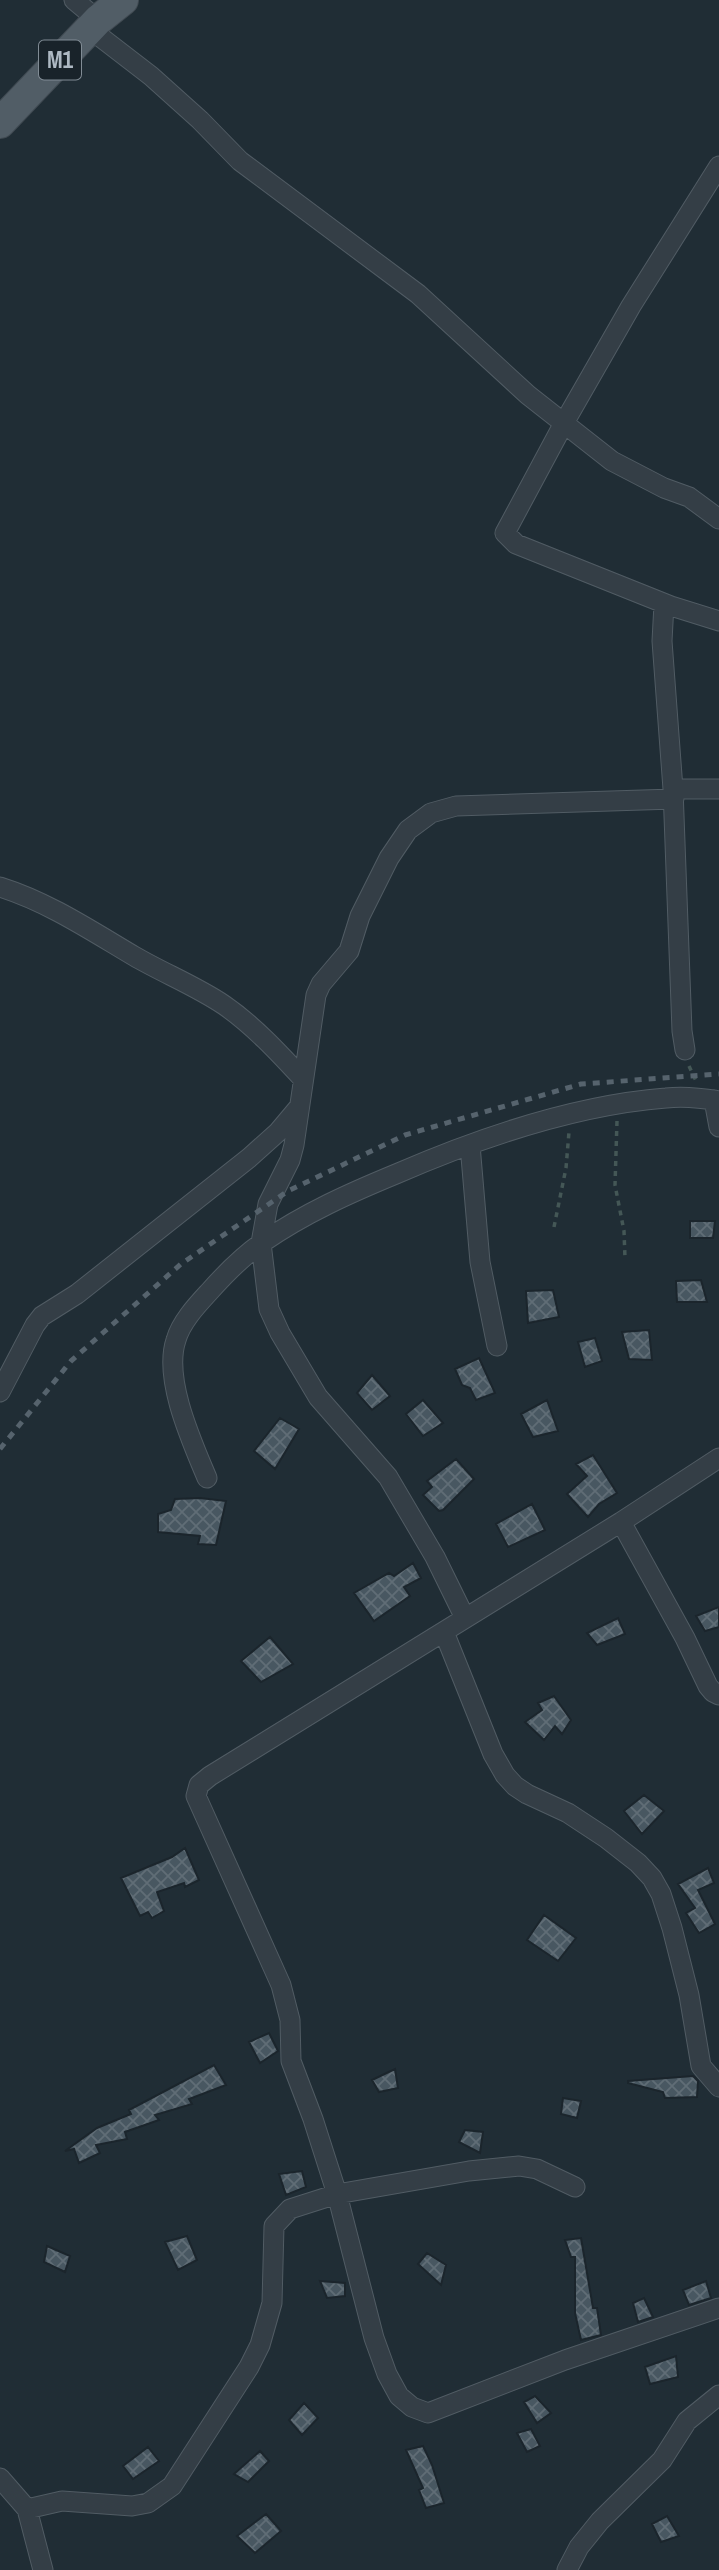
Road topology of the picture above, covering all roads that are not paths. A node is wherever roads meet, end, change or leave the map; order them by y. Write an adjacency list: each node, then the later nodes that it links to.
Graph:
1 (74, 0): 3 (street)
2 (123, 0): 3 (main road, M1)
3 (94, 24): 4 (main road, M1); 6 (street)
4 (0, 123)
5 (719, 166): 6 (street)
6 (564, 423): 7 (street); 8 (street)
7 (719, 519)
8 (664, 604): 9 (street); 11 (street)
9 (719, 621)
10 (719, 789): 11 (street)
11 (673, 794): 13 (street); 14 (street)
12 (0, 887): 14 (street)
13 (685, 1050)
14 (303, 1079): 16 (street)
15 (712, 1100): 17 (street); 18 (street)
16 (300, 1107): 19 (street); 21 (street)
17 (719, 1127)
18 (470, 1145): 19 (street); 20 (street)
19 (261, 1243): 23 (street); 25 (street)
20 (497, 1346)
21 (0, 1392)
22 (719, 1458): 24 (street)
23 (207, 1478)
24 (621, 1522): 25 (street); 27 (street)
25 (466, 1618): 26 (street)
26 (444, 1632): 28 (street); 30 (street)
27 (719, 1695)
28 (719, 2087)
29 (575, 2187): 30 (street)
30 (337, 2194): 31 (street); 34 (street)
31 (719, 2308)
32 (719, 2395): 36 (street)
33 (0, 2478): 34 (street)
34 (27, 2509): 35 (street)
35 (43, 2570)
36 (566, 2570)

